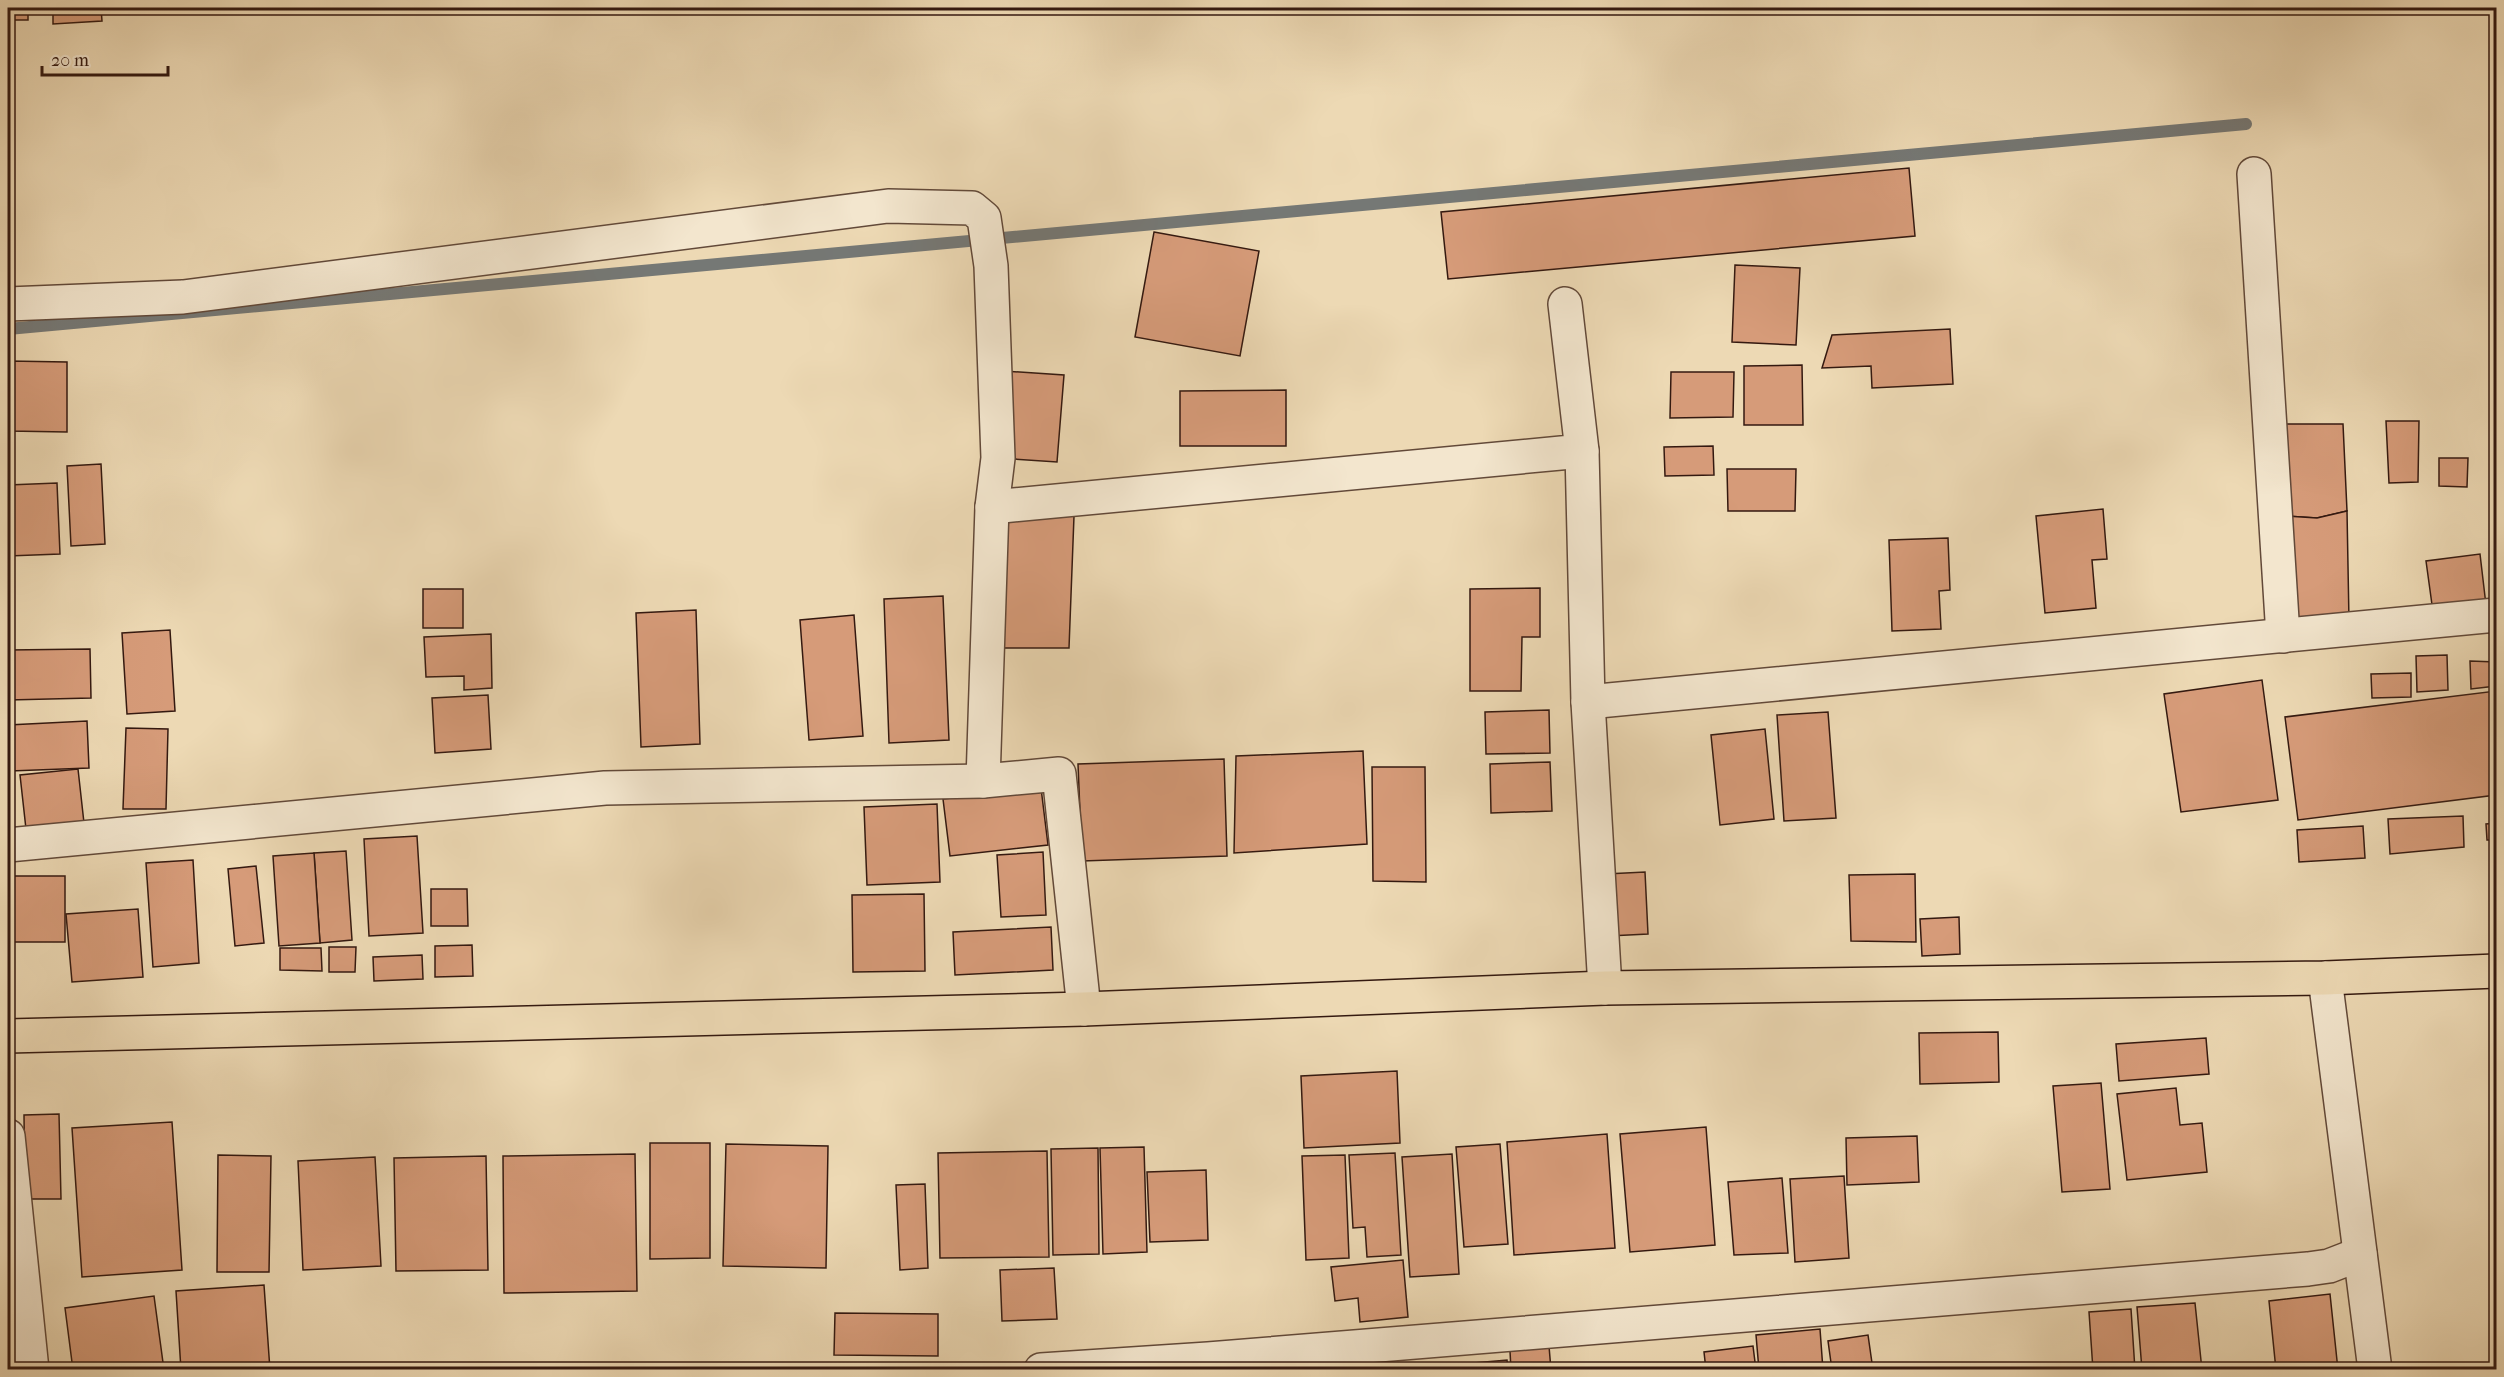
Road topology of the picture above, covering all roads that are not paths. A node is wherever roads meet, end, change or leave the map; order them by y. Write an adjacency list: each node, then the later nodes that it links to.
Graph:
1 (2254, 174): 7 (street)
2 (1565, 303): 4 (street)
3 (8, 304): 5 (street)
4 (1582, 451): 5 (street); 8 (street)
5 (992, 507): 9 (street)
6 (2496, 615): 7 (street)
7 (2283, 636): 8 (street)
8 (1588, 702): 13 (street)
9 (983, 781): 10 (street); 14 (street)
10 (8, 845)
11 (2496, 970): 12 (main road)
12 (2325, 978): 13 (main road); 17 (street)
13 (1605, 988): 14 (main road)
14 (1084, 1009): 15 (main road)
15 (8, 1036)
16 (8, 1136): 18 (street)
17 (2360, 1254): 19 (street); 20 (street)
18 (32, 1370)
19 (1041, 1370)
20 (2375, 1370)

